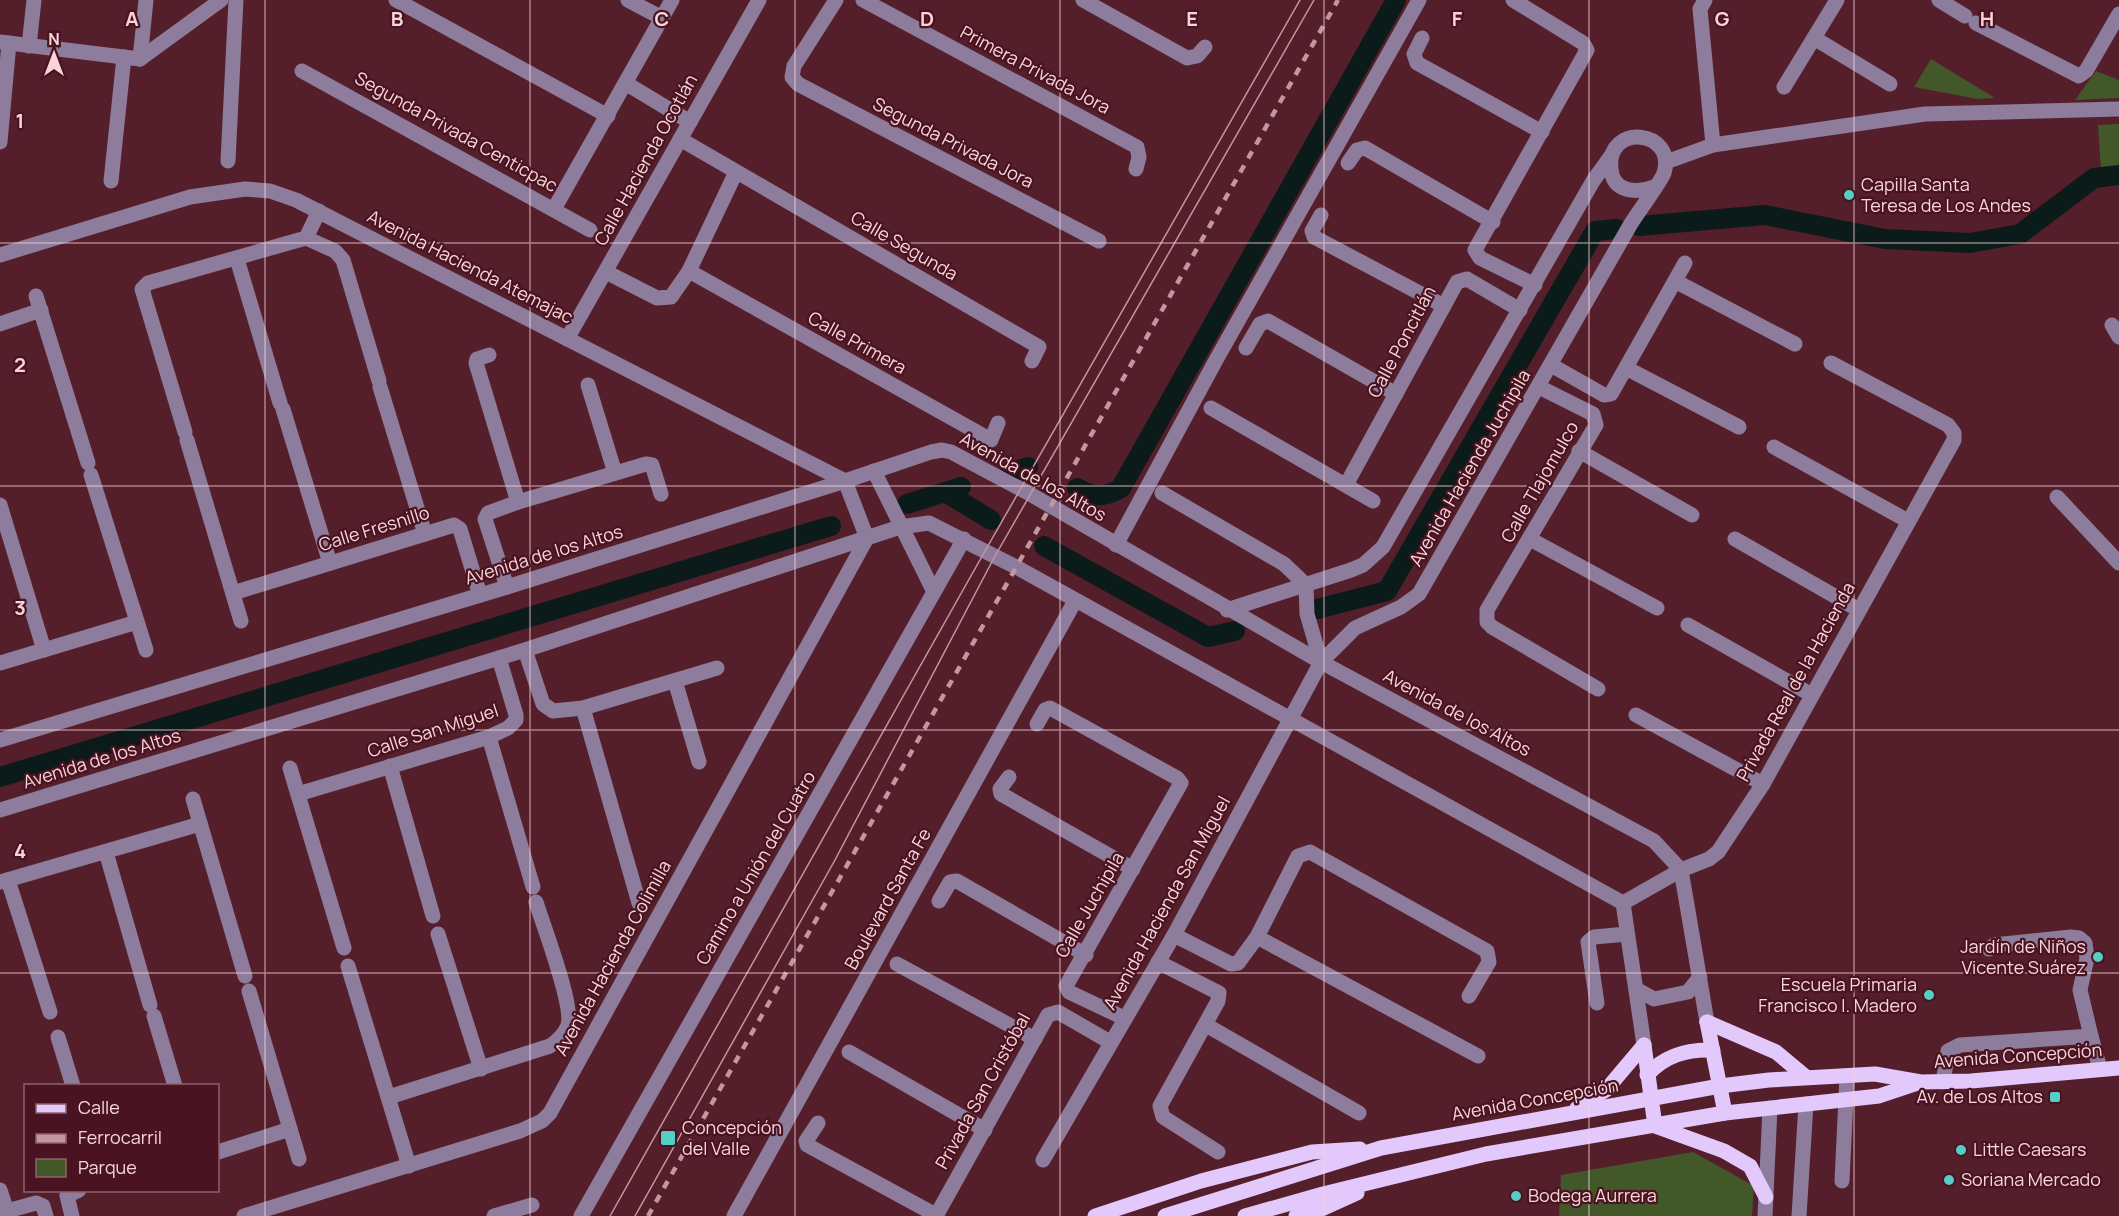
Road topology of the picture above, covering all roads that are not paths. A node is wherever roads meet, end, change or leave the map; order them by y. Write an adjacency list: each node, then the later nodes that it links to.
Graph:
1 (34, 0): 22 (street)
2 (146, 0): 25 (street)
3 (221, 0): 25 (street)
4 (236, 0): 38 (street)
5 (396, 0): 31 (street)
6 (628, 0): 18 (street)
7 (672, 0): 18 (street)
8 (759, 0): 32 (street, Calle Hacienda Ocotlán)
9 (836, 0): 51 (street, Segunda Privada Jora)
10 (863, 0): 41 (street, Primera Privada Jora)
11 (1083, 0): 23 (street)
12 (1419, 0): 96 (street)
13 (1513, 0): 33 (street)
14 (1705, 0): 36 (street)
15 (1837, 0): 20 (street)
16 (1939, 0): 17 (street)
17 (2119, 14)
18 (662, 18): 27 (street)
19 (1422, 38): 33 (street)
20 (1814, 38): 28 (street); 29 (street)
21 (4, 43): 22 (street); 35 (street)
22 (29, 46): 24 (street)
23 (1205, 47)
24 (124, 57): 25 (street); 43 (street)
25 (140, 59)
26 (302, 71): 45 (street, Segunda Privada Centicpac)
27 (627, 84): 31 (street); 32 (street)
28 (1890, 84)
29 (1784, 87)
30 (2119, 109): 36 (street)
31 (608, 117): 45 (street)
32 (690, 122): 34 (street, Calle Hacienda Ocotlán)
33 (1542, 132): 48 (street)
34 (680, 139): 42 (street); 56 (street, Calle Hacienda Ocotlán)
35 (0, 142)
36 (1713, 145): 39 (street)
37 (1611, 156): 39 (street); 44 (street); 58 (street, Avenida Hacienda Juchipila)
38 (228, 161)
39 (1666, 162): 44 (street)
40 (1348, 163): 48 (street)
41 (1136, 169)
42 (736, 172): 55 (street); 66 (street, Calle Segunda)
43 (111, 181)
44 (1654, 187): 68 (street, Avenida Hacienda Juchipila)
45 (554, 208): 49 (street, Segunda Privada Centicpac)
46 (319, 211): 50 (street); 52 (street, Avenida Hacienda Atemajac); 62 (street, Avenida Hacienda Atemajac)
47 (1322, 215): 59 (street)
48 (1493, 222): 58 (street)
49 (590, 230)
50 (306, 238): 53 (street); 91 (street)
51 (1100, 241)
52 (0, 255)
53 (237, 260): 97 (street); 102 (street)
54 (1685, 263): 57 (street)
55 (689, 271): 56 (street); 74 (street, Calle Primera)
56 (606, 272): 62 (street, Calle Hacienda Ocotlán)
57 (1675, 281): 63 (street); 69 (street)
58 (1534, 285): 60 (street, Avenida Hacienda Juchipila)
59 (1444, 306): 60 (street, Calle Poncitlán); 72 (street, Calle Poncitlán)
60 (1520, 310): 99 (street, Avenida Hacienda Juchipila)
61 (0, 324): 109 (street)
62 (567, 339): 80 (street, Avenida Hacienda Atemajac)
63 (1795, 344)
64 (1246, 348): 72 (street)
65 (489, 355): 86 (street)
66 (1032, 361)
67 (1832, 363): 89 (street, Privada Real de la Hacienda)
68 (1551, 365): 69 (street); 71 (street, Avenida Hacienda Juchipila)
69 (1626, 368): 75 (street)
70 (588, 385): 79 (street)
71 (1539, 387): 77 (street, Calle Tlajomulco); 115 (street, Avenida Hacienda Juchipila)
72 (1396, 394): 81 (street, Calle Poncitlán)
73 (1212, 408): 81 (street)
74 (998, 423)
75 (1739, 427)
76 (1774, 447): 89 (street)
77 (1579, 451): 88 (street); 94 (street, Calle Tlajomulco)
78 (874, 471): 80 (street, Avenida de los Altos); 90 (street); 96 (street, Avenida de los Altos)
79 (615, 472): 83 (street); 86 (street)
80 (846, 482): 92 (street); 100 (street, Avenida de los Altos)
81 (1347, 485): 85 (street)
82 (1162, 493): 99 (street)
83 (661, 494)
84 (2057, 497): 98 (street)
85 (1373, 501)
86 (518, 502): 100 (street)
87 (0, 505): 111 (street)
88 (1692, 515)
89 (1908, 521): 107 (street, Privada Real de la Hacienda)
90 (900, 527): 92 (street, Avenida de los Altos); 93 (street, Avenida de los Altos); 101 (street)
91 (425, 534): 97 (street, Calle Fresnillo); 103 (street, Calle Fresnillo)
92 (867, 538): 113 (street, Avenida de los Altos); 199 (street, Avenida Hacienda Colimilla)
93 (964, 539): 101 (street, Camino a Unión del Cuatro); 104 (street, Avenida de los Altos)
94 (1530, 539): 105 (street); 119 (street, Calle Tlajomulco)
95 (1735, 539): 107 (street)
96 (1116, 545): 106 (street, Avenida de los Altos)
97 (330, 563): 102 (street, Calle Fresnillo)
98 (2119, 563)
99 (1305, 585): 106 (street, Avenida Hacienda Juchipila); 115 (street)
100 (507, 587): 103 (street, Avenida de los Altos)
101 (934, 592): 211 (street, Camino a Unión del Cuatro)
102 (233, 593): 108 (street)
103 (480, 595): 126 (street, Avenida de los Altos)
104 (1075, 601): 123 (street, Avenida de los Altos); 212 (street, Boulevard Santa Fe)
105 (1657, 608)
106 (1227, 610): 115 (street, Avenida de los Altos)
107 (1859, 610): 120 (street, Privada Real de la Hacienda)
108 (241, 621)
109 (137, 622): 111 (street); 112 (street)
110 (1688, 625): 120 (street)
111 (44, 650): 116 (street)
112 (146, 650)
113 (525, 650): 114 (street, Avenida de los Altos); 121 (street)
114 (499, 658): 125 (street, Calle San Miguel); 134 (street, Avenida de los Altos)
115 (1321, 662): 123 (street, Avenida Hacienda San Miguel); 138 (street, Avenida de los Altos)
116 (0, 663)
117 (717, 668): 118 (street)
118 (675, 681): 121 (street); 127 (street)
119 (1598, 689)
120 (1812, 695): 131 (street, Privada Real de la Hacienda)
121 (583, 708): 141 (street)
122 (1636, 715): 131 (street)
123 (1291, 719): 142 (street, Avenida de los Altos); 146 (street, Avenida Hacienda San Miguel)
124 (1037, 724): 137 (street, Calle Juchipila)
125 (489, 737): 128 (street, Calle San Miguel); 171 (street)
126 (0, 740)
127 (699, 762)
128 (390, 766): 132 (street, Calle San Miguel); 143 (street)
129 (290, 768): 132 (street)
130 (1009, 777): 137 (street)
131 (1763, 784): 138 (street, Privada Real de la Hacienda)
132 (298, 794): 148 (street)
133 (193, 799): 135 (street)
134 (0, 810)
135 (200, 824): 136 (street); 192 (street)
136 (106, 852): 139 (street); 180 (street)
137 (1133, 869): 150 (street, Calle Juchipila)
138 (1681, 870): 142 (street, Privada Real de la Hacienda); 154 (street)
139 (4, 881): 158 (street)
140 (939, 901): 150 (street)
141 (639, 903)
142 (1623, 903): 145 (street)
143 (434, 916)
144 (438, 934): 171 (street)
145 (1627, 934): 155 (street); 157 (street)
146 (1174, 935): 147 (street); 151 (street, Avenida Hacienda San Miguel)
147 (1257, 937): 156 (street); 169 (street)
148 (344, 948)
149 (1989, 949): 162 (street)
150 (1086, 955): 159 (street, Calle Juchipila)
151 (1158, 962): 159 (street, Avenida Hacienda San Miguel); 161 (street)
152 (897, 964): 164 (street)
153 (348, 966): 182 (street)
154 (1700, 977): 155 (street); 160 (street)
155 (1636, 989): 166 (street)
156 (1469, 996)
157 (1597, 1003)
158 (50, 1011)
159 (1124, 1018): 165 (street, Avenida Hacienda San Miguel)
160 (1707, 1022): 167 (main road); 175 (main road)
161 (1206, 1025): 187 (street); 196 (street)
162 (2091, 1036): 172 (street); 178 (street)
163 (58, 1037): 179 (street)
164 (1035, 1039): 165 (street, Privada San Cristóbal); 193 (street, Privada San Cristóbal)
165 (1110, 1042): 198 (street, Avenida Hacienda San Miguel)
166 (1644, 1045): 173 (main road); 188 (main road)
167 (1713, 1050): 173 (main road); 181 (main road)
168 (849, 1052): 193 (street)
169 (1478, 1056)
170 (2119, 1068): 172 (main road, Avenida Concepción)
171 (481, 1069): 182 (street)
172 (2100, 1069): 178 (main road, Avenida Concepción)
173 (1647, 1075): 183 (main road)
174 (1847, 1076): 175 (main road, Avenida Concepción); 177 (main road, Avenida Concepción); 184 (street)
175 (1806, 1077): 176 (main road, Avenida Concepción); 185 (main road)
176 (1769, 1080): 181 (main road, Avenida Concepción); 186 (main road)
177 (1921, 1082): 178 (main road, Avenida Concepción); 184 (main road, Avenida Concepción)
178 (1943, 1082)
179 (72, 1084)
180 (174, 1084)
181 (1720, 1086): 183 (main road, Avenida Concepción); 189 (main road)
182 (389, 1097): 199 (street)
183 (1651, 1098): 188 (main road, Avenida Concepción); 191 (main road)
184 (1847, 1098): 185 (main road, Avenida Concepción); 201 (street)
185 (1806, 1104): 186 (main road, Avenida Concepción); 219 (street)
186 (1770, 1108): 189 (main road, Avenida Concepción); 204 (street)
187 (1359, 1113)
188 (1568, 1113): 194 (main road, Avenida Concepción)
189 (1725, 1113): 191 (main road, Avenida Concepción)
190 (818, 1123): 213 (street)
191 (1655, 1126): 200 (main road, Avenida Concepción); 204 (main road)
192 (290, 1129): 195 (street); 197 (street)
193 (985, 1130): 213 (street, Privada San Cristóbal)
194 (1381, 1148): 214 (main road); 215 (main road, Avenida Concepción)
195 (219, 1152)
196 (1218, 1152)
197 (299, 1159)
198 (1042, 1160)
199 (409, 1166): 209 (street, Avenida Hacienda Colimilla)
200 (1388, 1180): 216 (main road, Avenida Concepción); 217 (main road)
201 (1842, 1181)
202 (0, 1190): 206 (street)
203 (77, 1192): 208 (street)
204 (1766, 1197): 218 (street)
205 (532, 1205): 210 (street)
206 (3, 1212): 207 (street)
207 (46, 1216)
208 (72, 1216)
209 (244, 1216)
210 (494, 1216)
211 (581, 1216)
212 (734, 1216)
213 (936, 1216)
214 (1095, 1216)
215 (1165, 1216)
216 (1245, 1216)
217 (1296, 1216)
218 (1765, 1216)
219 (1799, 1216)

